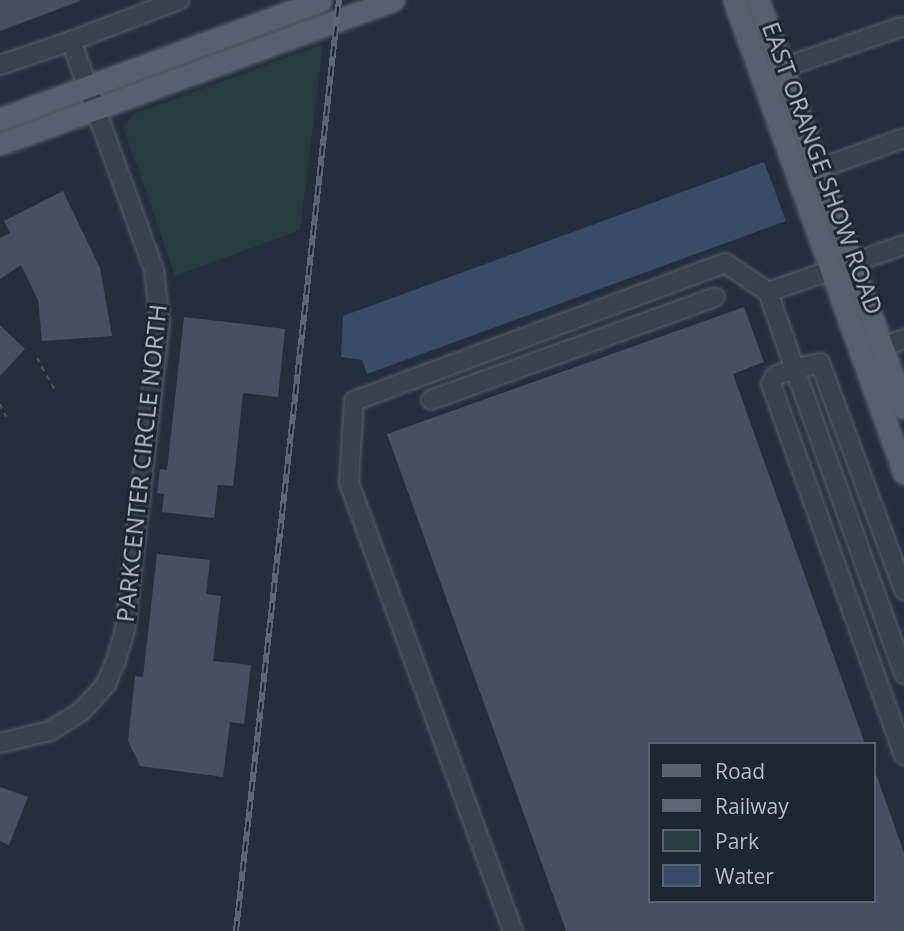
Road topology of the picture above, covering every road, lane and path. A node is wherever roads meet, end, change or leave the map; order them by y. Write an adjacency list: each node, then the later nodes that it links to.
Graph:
1 (180, 0): 8 (street)
2 (321, 0): 6 (main road)
3 (394, 0): 12 (main road)
4 (734, 0): 19 (main road, EAST ORANGE SHOW ROAD)
5 (758, 0): 10 (main road, EAST ORANGE SHOW ROAD)
6 (295, 4): 11 (main road)
7 (901, 27): 10 (street)
8 (71, 41): 9 (street); 11 (street, PARKCENTER CIRCLE NORTH)
9 (0, 65)
10 (782, 68): 16 (main road, EAST ORANGE SHOW ROAD)
11 (87, 88): 12 (street, PARKCENTER CIRCLE NORTH); 13 (main road)
12 (94, 112): 15 (main road); 41 (street, PARKCENTER CIRCLE NORTH)
13 (0, 119)
14 (904, 138): 16 (street)
15 (0, 144)
16 (818, 169): 18 (main road, EAST ORANGE SHOW ROAD)
17 (904, 245): 18 (street)
18 (852, 263): 19 (main road); 26 (main road, EAST ORANGE SHOW ROAD)
19 (831, 270): 21 (street); 35 (main road, EAST ORANGE SHOW ROAD)
20 (680, 280): 21 (street); 23 (street); 24 (street)
21 (768, 292): 29 (street)
22 (715, 297): 23 (street)
23 (690, 306): 28 (street)
24 (523, 338): 28 (street); 43 (street)
25 (904, 339): 26 (street)
26 (882, 347): 33 (main road, EAST ORANGE SHOW ROAD)
27 (37, 358): 30 (path)
28 (531, 363): 31 (street)
29 (795, 369): 36 (street); 37 (street); 38 (street)
30 (56, 392)
31 (431, 400)
32 (0, 404): 34 (path)
33 (904, 408)
34 (6, 417)
35 (904, 473)
36 (883, 534): 37 (street); 39 (street)
37 (859, 544): 38 (street); 40 (street)
38 (832, 554): 42 (street)
39 (904, 590)
40 (904, 674)
41 (0, 743)
42 (904, 755)
43 (513, 931)

